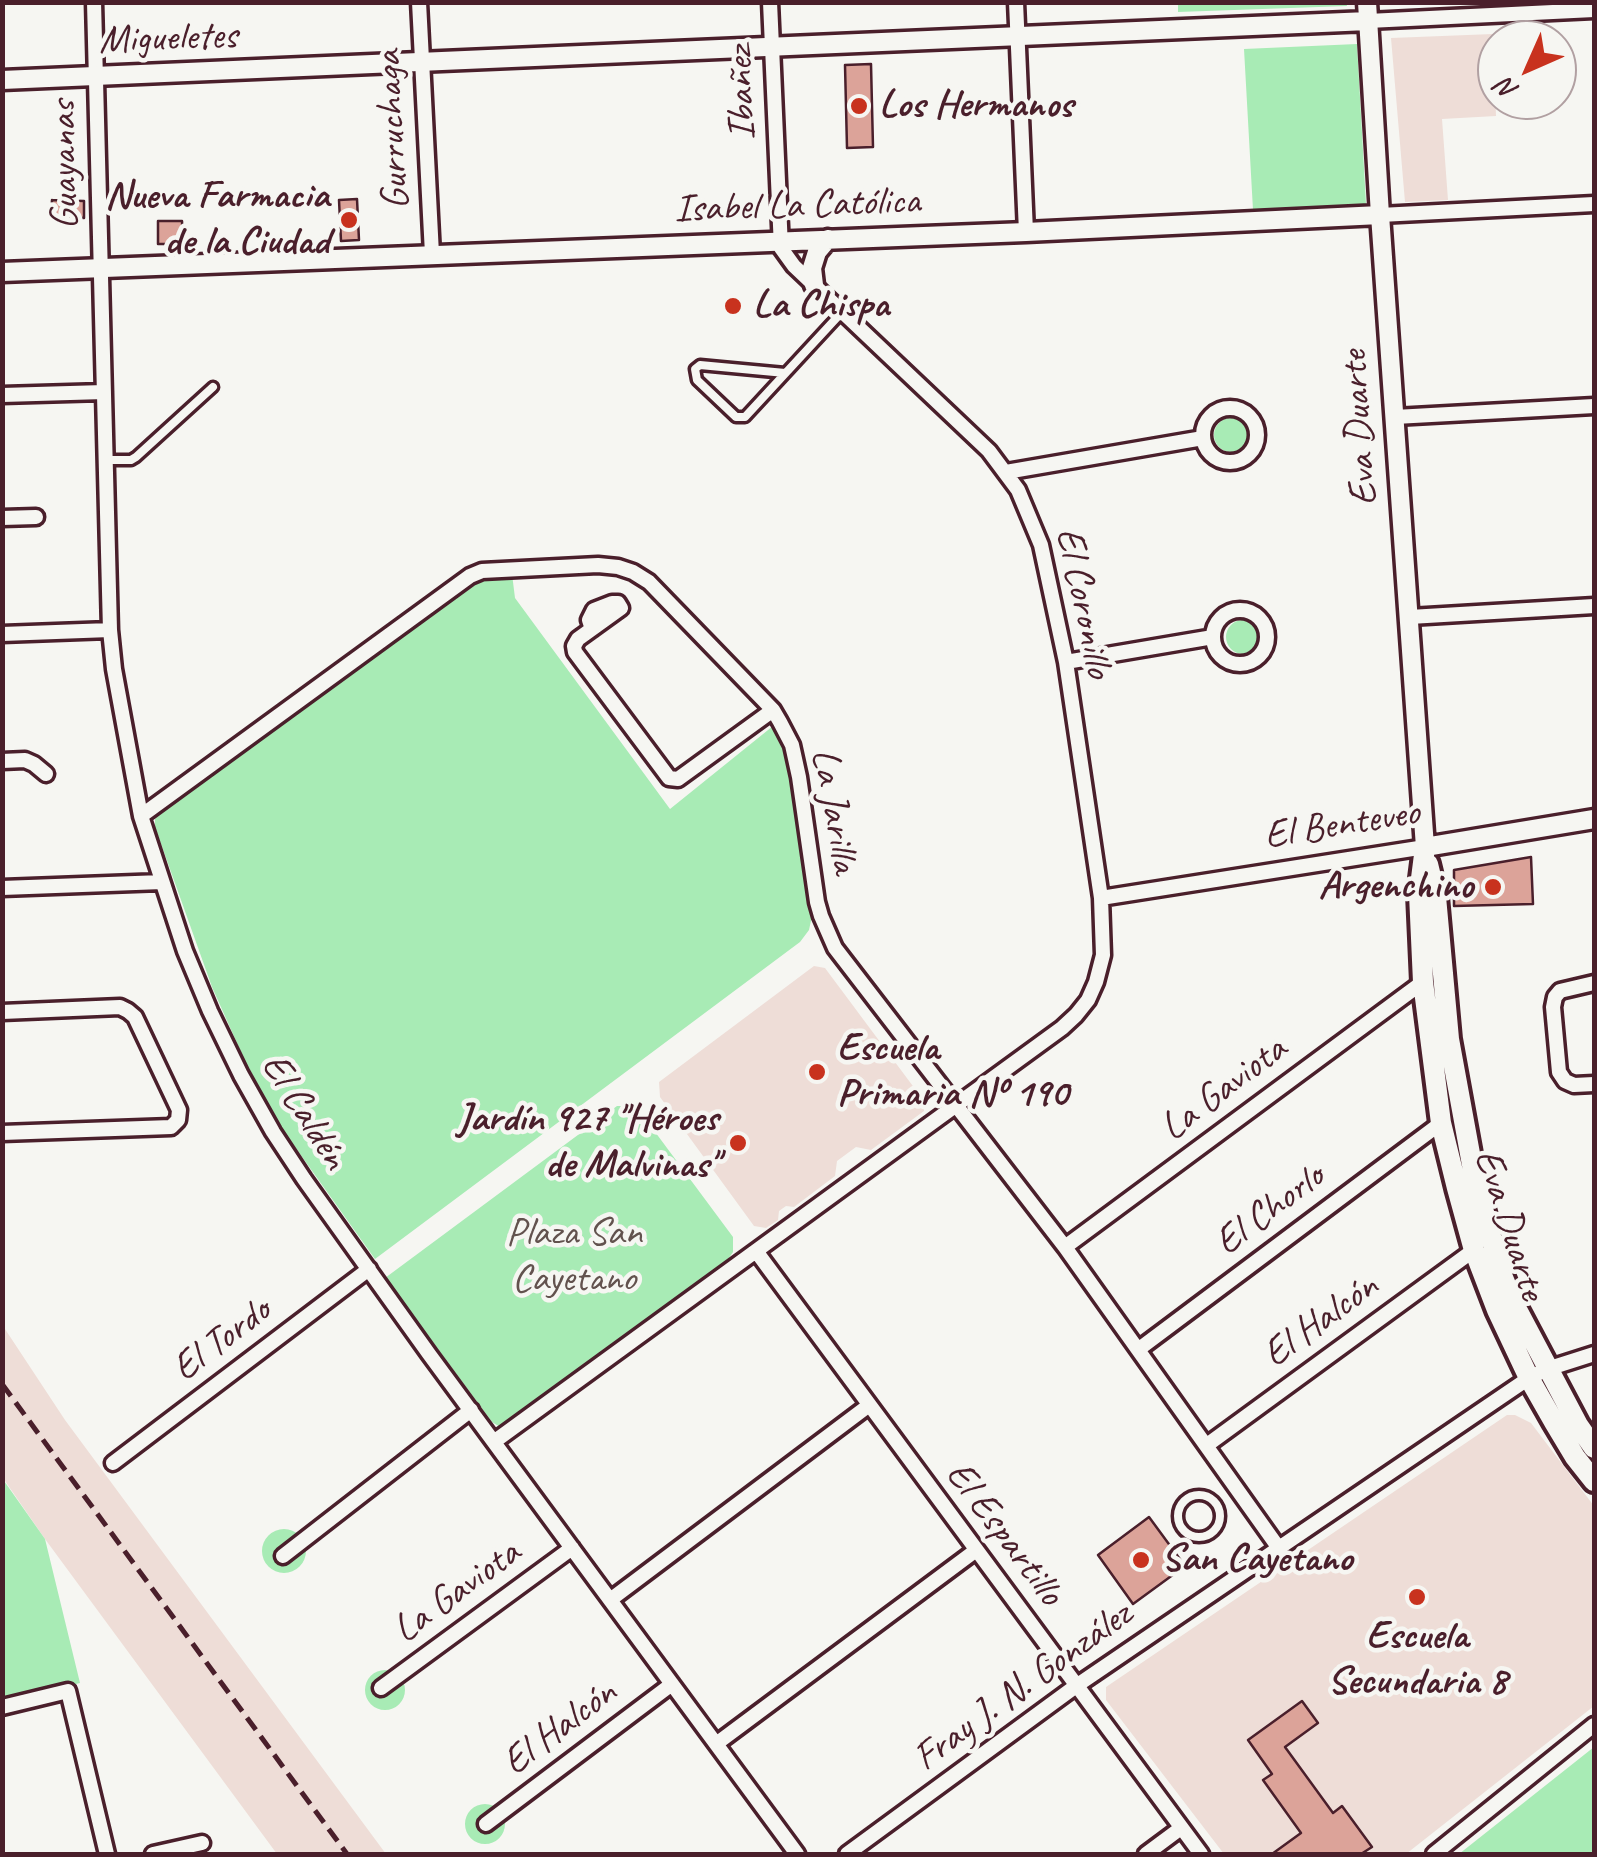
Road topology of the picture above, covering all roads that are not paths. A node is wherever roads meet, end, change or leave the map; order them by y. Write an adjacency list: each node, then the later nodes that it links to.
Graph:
1 (94, 2): 10 (street, Guayanas)
2 (418, 2): 9 (street, Gurruchaga)
3 (770, 2): 8 (street, Ibañez)
4 (1016, 2): 7 (street)
5 (1594, 10): 6 (street, Migueletes)
6 (1368, 12): 7 (street, Migueletes); 13 (street, Eva Duarte)
7 (1018, 36): 8 (street, Migueletes); 14 (street)
8 (772, 47): 9 (street, Migueletes); 16 (street, Ibañez)
9 (421, 63): 10 (street, Migueletes); 17 (street, Gurruchaga)
10 (96, 78): 11 (street, Migueletes); 18 (street, Guayanas)
11 (2, 80)
12 (1594, 204): 13 (street, Isabel La Católica)
13 (1380, 215): 14 (street, Isabel La Católica); 27 (street, Eva Duarte)
14 (1026, 232): 15 (street, Isabel La Católica)
15 (828, 239): 16 (street, Isabel La Católica); 20 (street)
16 (780, 240): 17 (street, Isabel La Católica); 20 (street, El Coronillo)
17 (432, 254): 18 (street, Isabel La Católica)
18 (100, 267): 19 (street, Isabel La Católica); 24 (street, El Caldén)
19 (2, 272)
20 (814, 285): 21 (street, El Coronillo)
21 (842, 312): 22 (lane); 30 (street, El Coronillo)
22 (785, 373): 22 (lane)
23 (213, 387): 29 (lane)
24 (104, 392): 25 (street); 29 (street, El Caldén)
25 (2, 394)
26 (1594, 406): 27 (street)
27 (1394, 416): 34 (street, Eva Duarte)
28 (1203, 438): 30 (street)
29 (106, 460): 36 (street, El Caldén)
30 (1006, 472): 39 (street, El Coronillo)
31 (36, 517): 32 (street)
32 (2, 518)
33 (1594, 606): 34 (street)
34 (1410, 617): 45 (street, Eva Duarte)
35 (592, 628): 40 (street)
36 (110, 630): 37 (street); 43 (street, El Caldén)
37 (2, 634)
38 (1213, 637): 39 (street)
39 (1066, 662): 48 (street, El Coronillo)
40 (773, 710): 43 (street, La Jarilla); 53 (street, La Jarilla)
41 (2, 761): 42 (street)
42 (46, 774)
43 (141, 816): 46 (street, El Caldén)
44 (1594, 819): 45 (street, El Benteveo)
45 (1424, 847): 48 (street, El Benteveo); 49 (main road, Eva Duarte); 62 (main road, Eva Duarte)
46 (162, 882): 47 (street); 59 (street, El Caldén)
47 (2, 888)
48 (1100, 898): 53 (street, El Coronillo)
49 (1423, 982): 54 (main road, Eva Duarte); 56 (street, La Gaviota)
50 (1594, 983): 52 (street)
51 (2, 1012): 55 (street)
52 (1594, 1084)
53 (957, 1104): 56 (street, La Jarilla); 58 (street, El Coronillo)
54 (1441, 1123): 57 (main road, Eva Duarte); 60 (street, El Chorlo)
55 (2, 1133)
56 (1065, 1247): 60 (street, La Jarilla)
57 (1474, 1250): 62 (main road, Eva Duarte); 66 (street, El Halcón)
58 (756, 1251): 63 (street, El Espartillo); 65 (street, El Coronillo)
59 (369, 1269): 64 (street, El Caldén); 68 (street, El Tordo)
60 (1138, 1348): 66 (street, La Jarilla)
61 (1594, 1354): 62 (street, Fray J. N. González)
62 (1538, 1374): 67 (main road, Eva Duarte); 69 (main road, Eva Duarte); 72 (street, Fray J. N. González)
63 (868, 1406): 74 (street, El Espartillo); 76 (street)
64 (470, 1410): 65 (street, El Caldén); 75 (street)
65 (495, 1441): 73 (street, El Caldén)
66 (1206, 1446): 70 (street, La Jarilla)
67 (1594, 1448)
68 (114, 1463)
69 (1594, 1482)
70 (1237, 1489): 71 (lane); 72 (street, La Jarilla)
71 (1216, 1504): 71 (lane)
72 (1278, 1547): 78 (street, Fray J. N. González)
73 (572, 1548): 76 (street, El Caldén); 79 (street, La Gaviota)
74 (975, 1550): 78 (street, El Espartillo); 82 (street)
75 (282, 1556)
76 (610, 1600): 77 (street, El Caldén)
77 (672, 1684): 82 (street, El Caldén); 83 (street, El Halcón)
78 (1076, 1686): 84 (street, El Espartillo); 89 (street, Fray J. N. González)
79 (381, 1688)
80 (2, 1708): 87 (street)
81 (1594, 1725): 92 (street)
82 (716, 1744): 86 (street, El Caldén)
83 (486, 1824)
84 (1182, 1828): 90 (street); 91 (street, El Espartillo)
85 (202, 1843): 88 (street)
86 (793, 1853)
87 (107, 1854)
88 (153, 1854)
89 (847, 1854)
90 (1146, 1854)
91 (1201, 1854)
92 (1434, 1854)

